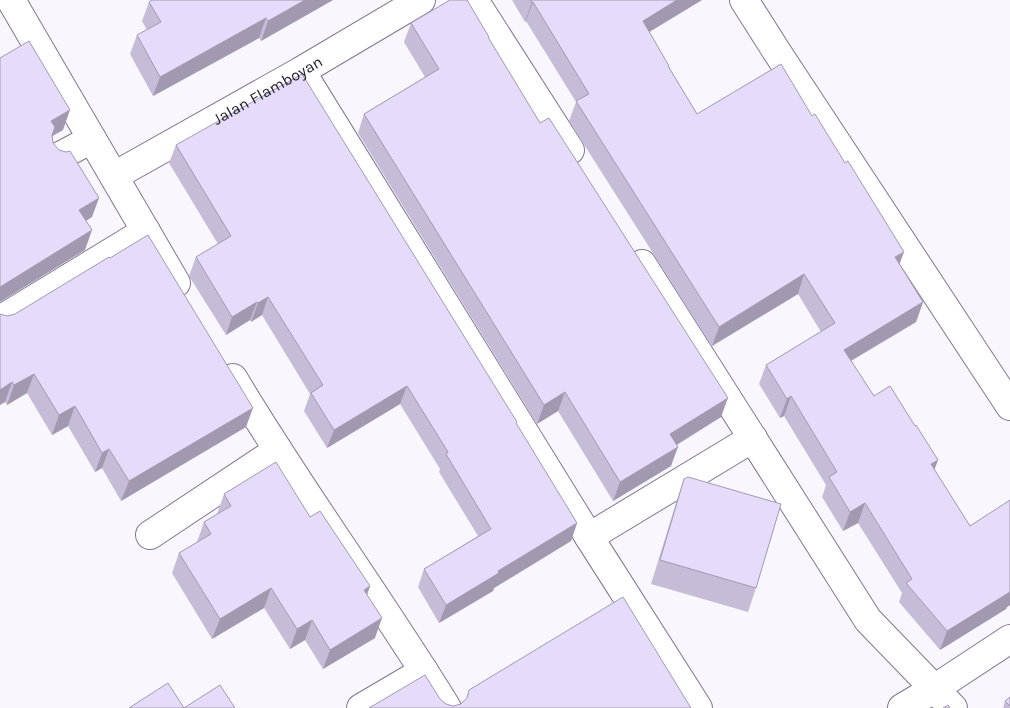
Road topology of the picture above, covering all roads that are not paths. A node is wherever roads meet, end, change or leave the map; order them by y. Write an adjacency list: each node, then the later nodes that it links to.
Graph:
1 (11, 0): 6 (street)
2 (421, 0): 5 (street, Jalan Flamboyan)
3 (474, 0): 8 (street)
4 (744, 0): 15 (street)
5 (301, 71): 9 (street, Jalan Flamboyan); 19 (street)
6 (92, 139): 7 (street); 9 (street)
7 (60, 156)
8 (581, 168)
9 (114, 176): 10 (street)
10 (146, 231): 12 (street); 13 (street)
11 (630, 244): 16 (street)
12 (186, 300)
13 (0, 320)
14 (222, 359): 17 (street)
15 (1010, 406)
16 (753, 438): 19 (street); 22 (street)
17 (278, 450): 18 (street); 21 (street)
18 (150, 535)
19 (589, 537): 25 (street)
20 (1010, 639): 22 (street)
21 (424, 671): 23 (street); 24 (street)
22 (934, 689): 26 (street); 27 (street)
23 (361, 708)
24 (447, 708)
25 (698, 708)
26 (902, 708)
27 (953, 708)

